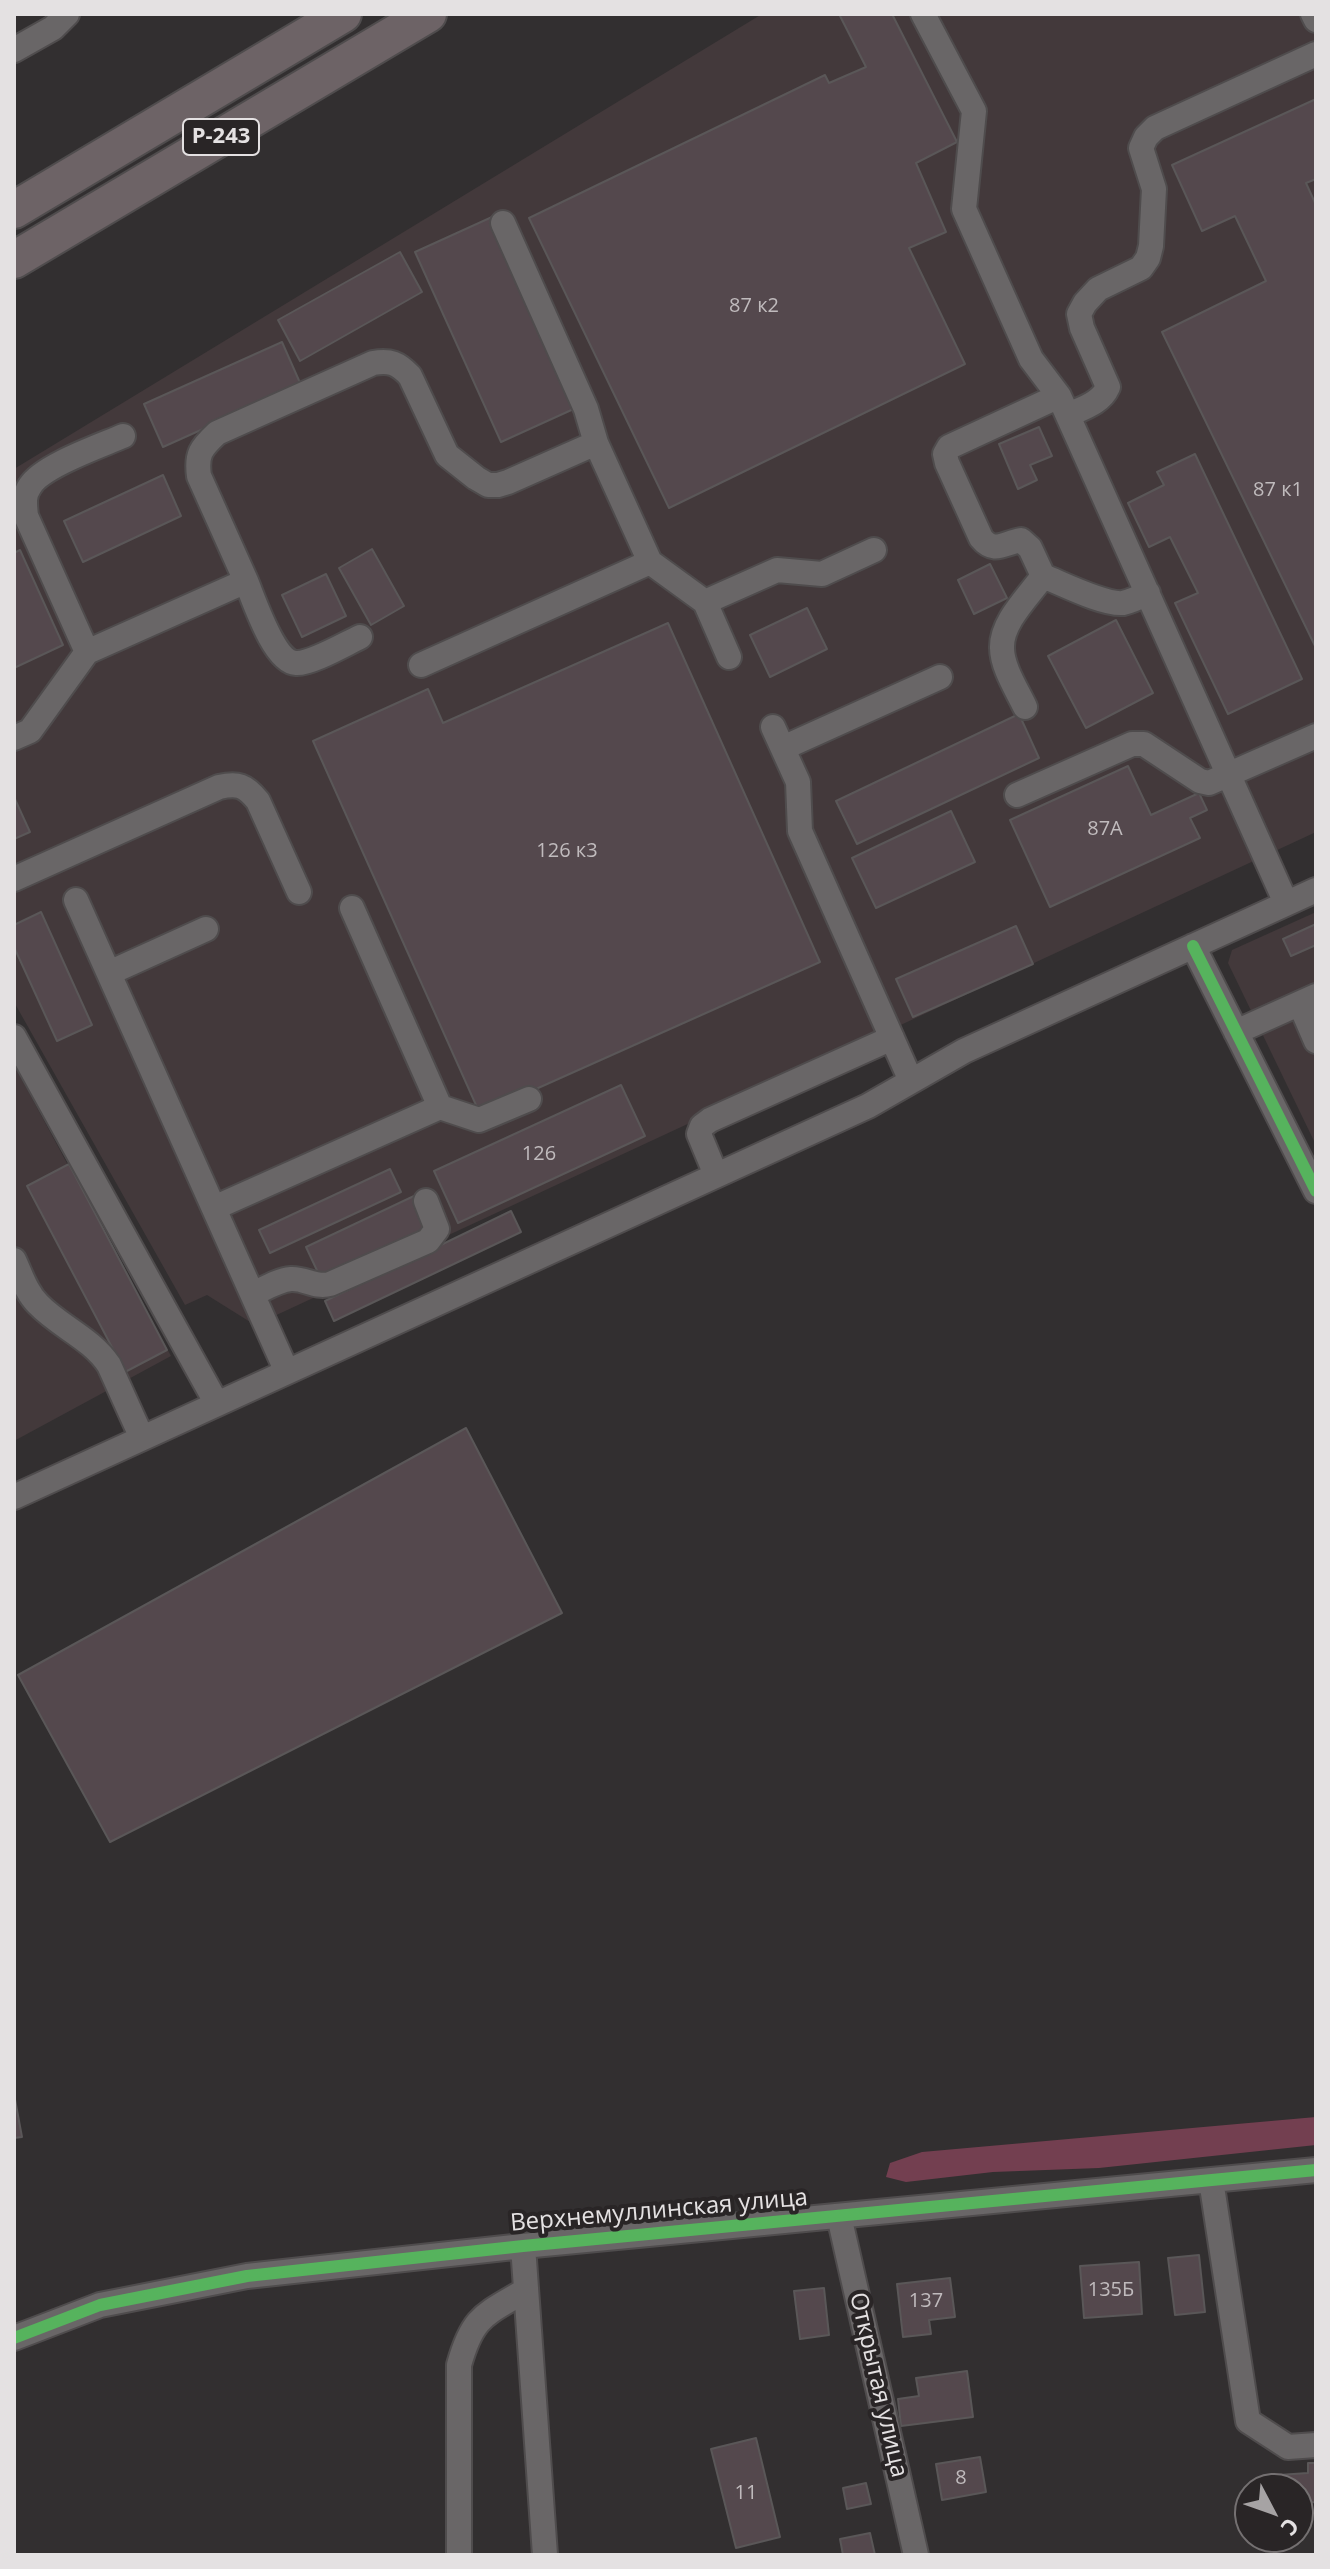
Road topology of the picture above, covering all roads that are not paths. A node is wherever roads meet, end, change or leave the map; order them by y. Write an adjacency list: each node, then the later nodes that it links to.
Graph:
1 (67, 14): 7 (street)
2 (343, 14): 9 (highway, Р-243)
3 (428, 14): 11 (highway, Р-243)
4 (923, 14): 12 (street)
5 (1313, 14): 6 (street)
6 (1316, 20)
7 (14, 50)
8 (1316, 54): 12 (street)
9 (14, 210)
10 (503, 223): 14 (street)
11 (14, 260)
12 (1064, 405): 17 (street); 19 (street)
13 (123, 436): 22 (street)
14 (596, 443): 16 (street); 18 (street)
15 (874, 550): 20 (street)
16 (650, 562): 20 (street); 24 (street)
17 (1043, 576): 19 (street); 26 (street)
18 (246, 581): 21 (street); 22 (street)
19 (1148, 593): 29 (street)
20 (705, 602): 23 (street)
21 (360, 637)
22 (87, 652): 28 (street)
23 (729, 657)
24 (421, 665)
25 (940, 677): 43 (street)
26 (1025, 707)
27 (1316, 736): 29 (street)
28 (14, 738)
29 (1229, 775): 30 (street); 35 (street)
30 (1017, 795)
31 (14, 879): 33 (street)
32 (1316, 890): 35 (street)
33 (299, 892)
34 (76, 900): 39 (street)
35 (1286, 903): 38 (street)
36 (352, 908): 47 (street)
37 (206, 929): 39 (street)
38 (1193, 946): 41 (street); 45 (street)
39 (109, 973): 51 (street)
40 (1308, 1000): 41 (street); 44 (street)
41 (1236, 1032): 49 (street)
42 (14, 1037): 55 (street)
43 (892, 1038): 45 (street); 48 (street)
44 (1316, 1041)
45 (911, 1081): 48 (street)
46 (529, 1099): 47 (street)
47 (440, 1107): 51 (street)
48 (716, 1175): 54 (street)
49 (1316, 1191)
50 (426, 1201): 53 (street)
51 (214, 1208): 53 (street)
52 (14, 1260): 56 (street)
53 (253, 1294): 54 (street)
54 (287, 1372): 55 (street)
55 (217, 1404): 56 (street)
56 (142, 1438): 57 (street)
57 (14, 1497)
58 (1316, 2170): 59 (street, Верхнемуллинская улица)
59 (1211, 2180): 60 (street, Верхнемуллинская улица); 64 (street)
60 (839, 2216): 61 (street, Верхнемуллинская улица); 67 (street, Открытая улица)
61 (523, 2246): 62 (street); 63 (street, Верхнемуллинская улица)
62 (526, 2290): 65 (street); 66 (street)
63 (14, 2338)
64 (1316, 2445)
65 (459, 2555)
66 (545, 2555)
67 (916, 2555)

